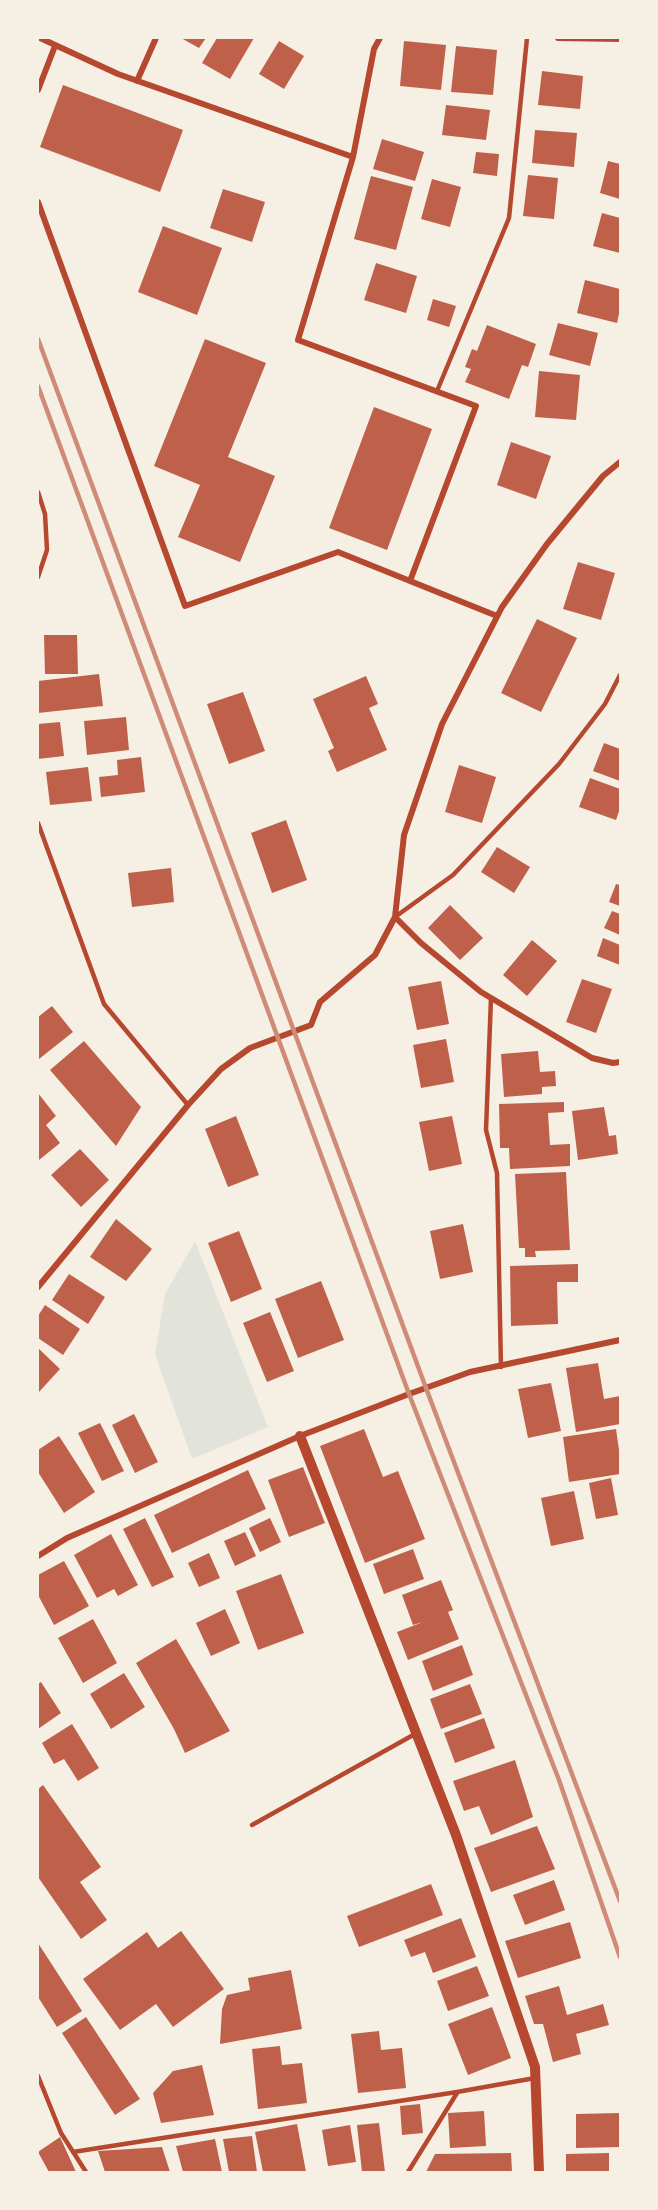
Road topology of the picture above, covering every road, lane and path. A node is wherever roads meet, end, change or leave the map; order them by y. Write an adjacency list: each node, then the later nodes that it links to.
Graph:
1 (40, 38): 7 (street)
2 (156, 38): 8 (street)
3 (380, 38): 10 (street)
4 (527, 38): 12 (lane)
5 (558, 38): 6 (street)
6 (621, 39)
7 (55, 46): 8 (street); 9 (street)
8 (137, 81): 10 (street)
9 (38, 90)
10 (354, 157): 12 (street)
11 (38, 202): 16 (street)
12 (437, 391): 16 (street)
13 (621, 462): 17 (street)
14 (38, 492): 15 (lane)
15 (38, 577)
16 (410, 581): 17 (street)
17 (497, 616): 21 (street)
18 (621, 675): 21 (lane)
19 (38, 823): 20 (lane)
20 (40, 835): 24 (lane)
21 (395, 917): 22 (street); 24 (street)
22 (491, 998): 23 (street); 27 (lane)
23 (621, 1062)
24 (188, 1105): 25 (street)
25 (38, 1287)
26 (621, 1340): 27 (street)
27 (501, 1367): 28 (street)
28 (300, 1436): 29 (street); 30 (street)
29 (38, 1556)
30 (416, 1733): 31 (lane); 33 (street)
31 (252, 1825)
32 (38, 2076): 35 (lane)
33 (536, 2078): 34 (lane); 38 (street)
34 (457, 2092): 35 (lane); 37 (lane)
35 (73, 2152): 36 (lane)
36 (86, 2172)
37 (408, 2172)
38 (539, 2172)

